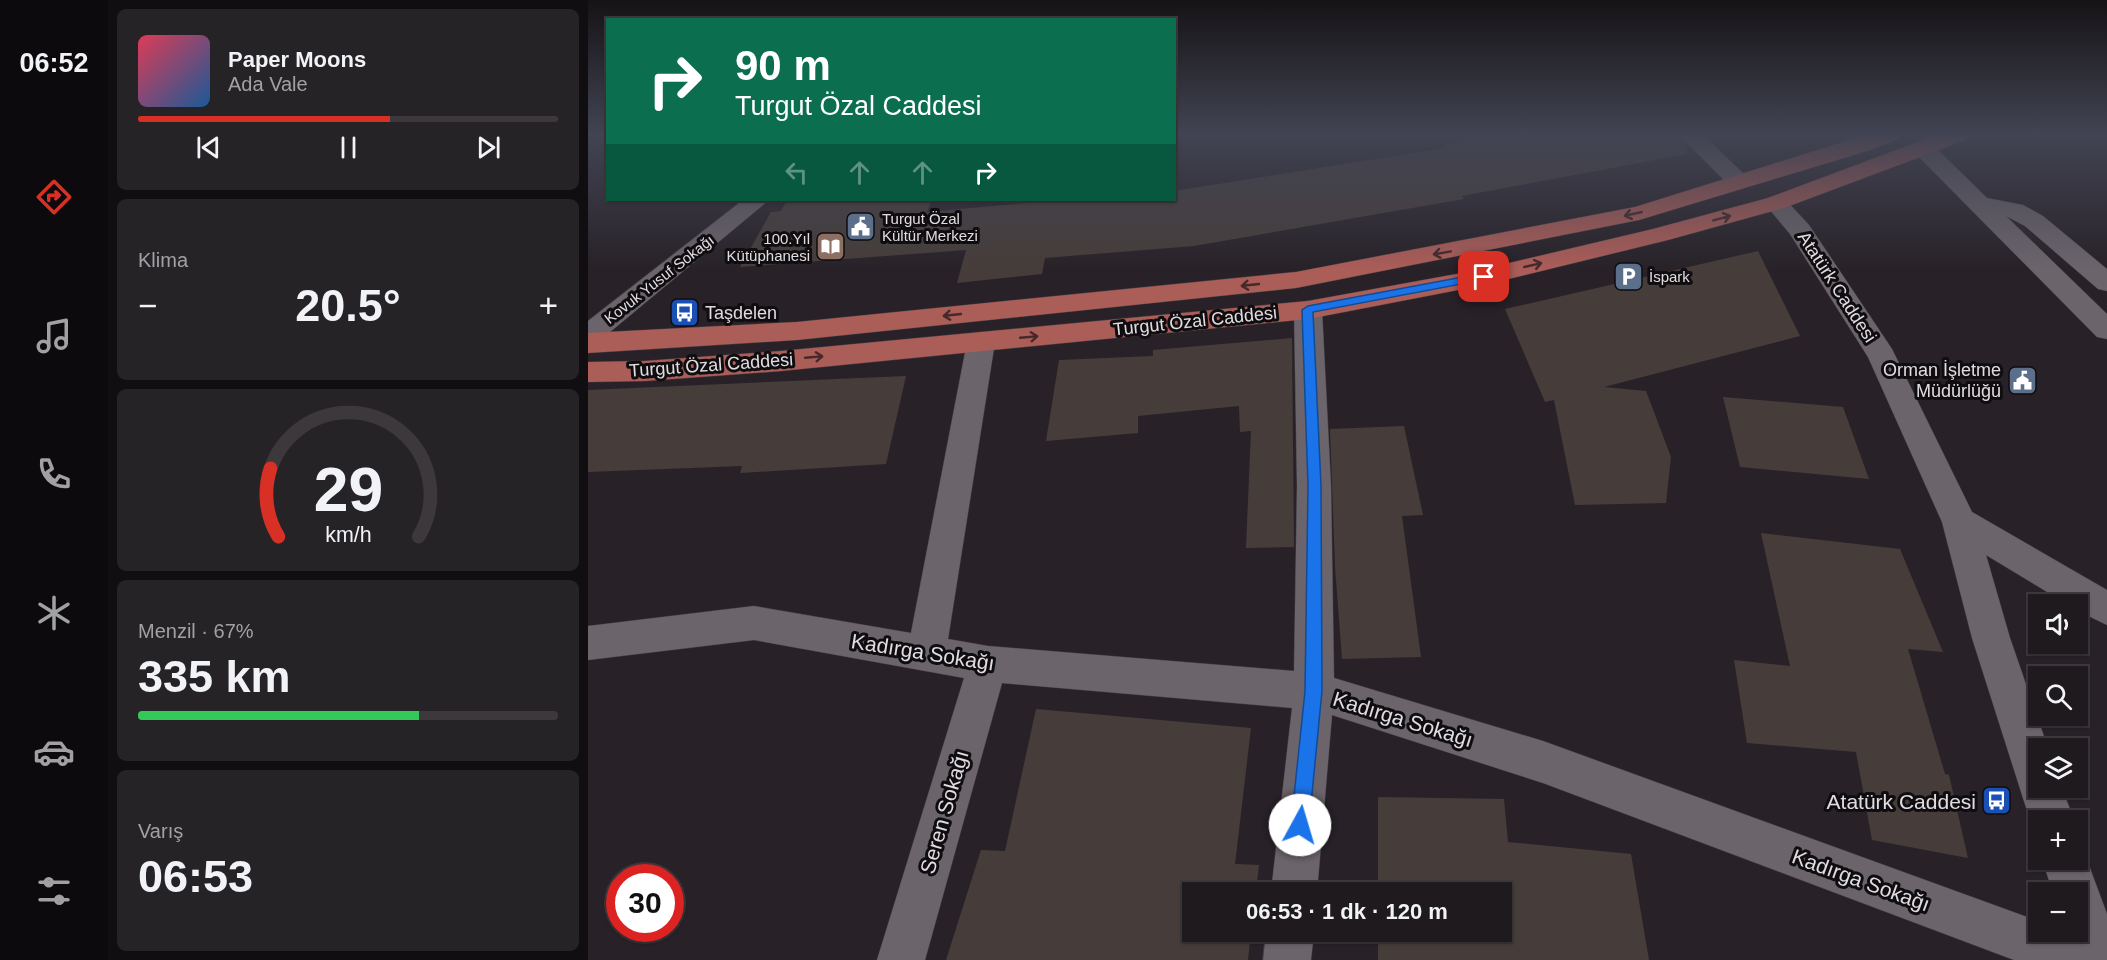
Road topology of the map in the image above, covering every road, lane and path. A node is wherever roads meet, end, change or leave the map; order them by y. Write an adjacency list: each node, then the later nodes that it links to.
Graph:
1 (1736, 179): 5 (street)
2 (1746, 179): 5 (main road, Turgut Özal Caddesi)
3 (1842, 179): 7 (main road, Turgut Özal Caddesi)
4 (1954, 179): 8 (street)
5 (1738, 181): 7 (main road); 11 (main road, Turgut Özal Caddesi, one-way to 11)
6 (756, 201): 13 (street, Kovuk Yusuf Sokağı)
7 (1776, 203): 10 (main road, Turgut Özal Caddesi, one-way to 7); 16 (street, Atatürk Caddesi)
8 (1980, 204): 9 (street); 12 (street)
9 (2107, 283)
10 (1308, 310): 11 (main road, Turgut Özal Caddesi, one-way to 10); 21 (street)
11 (983, 327): 14 (main road, Turgut Özal Caddesi, one-way to 14); 15 (main road, Turgut Özal Caddesi, one-way to 11); 19 (street)
12 (2107, 330)
13 (588, 335)
14 (588, 343)
15 (588, 372)
16 (1959, 522): 17 (street); 22 (street, Atatürk Caddesi)
17 (2107, 609)
18 (588, 644): 19 (street, Kadırga Sokağı)
19 (926, 653): 20 (street, Kadırga Sokağı)
20 (988, 664): 21 (street, Kadırga Sokağı); 26 (street, Seren Sokağı)
21 (1314, 691): 23 (street); 28 (street, Kadırga Sokağı)
22 (2028, 750)
23 (1295, 882)
24 (2088, 928): 29 (street)
25 (1289, 942): 27 (street)
26 (901, 960)
27 (1287, 960)
28 (2078, 960)
29 (2098, 960)

